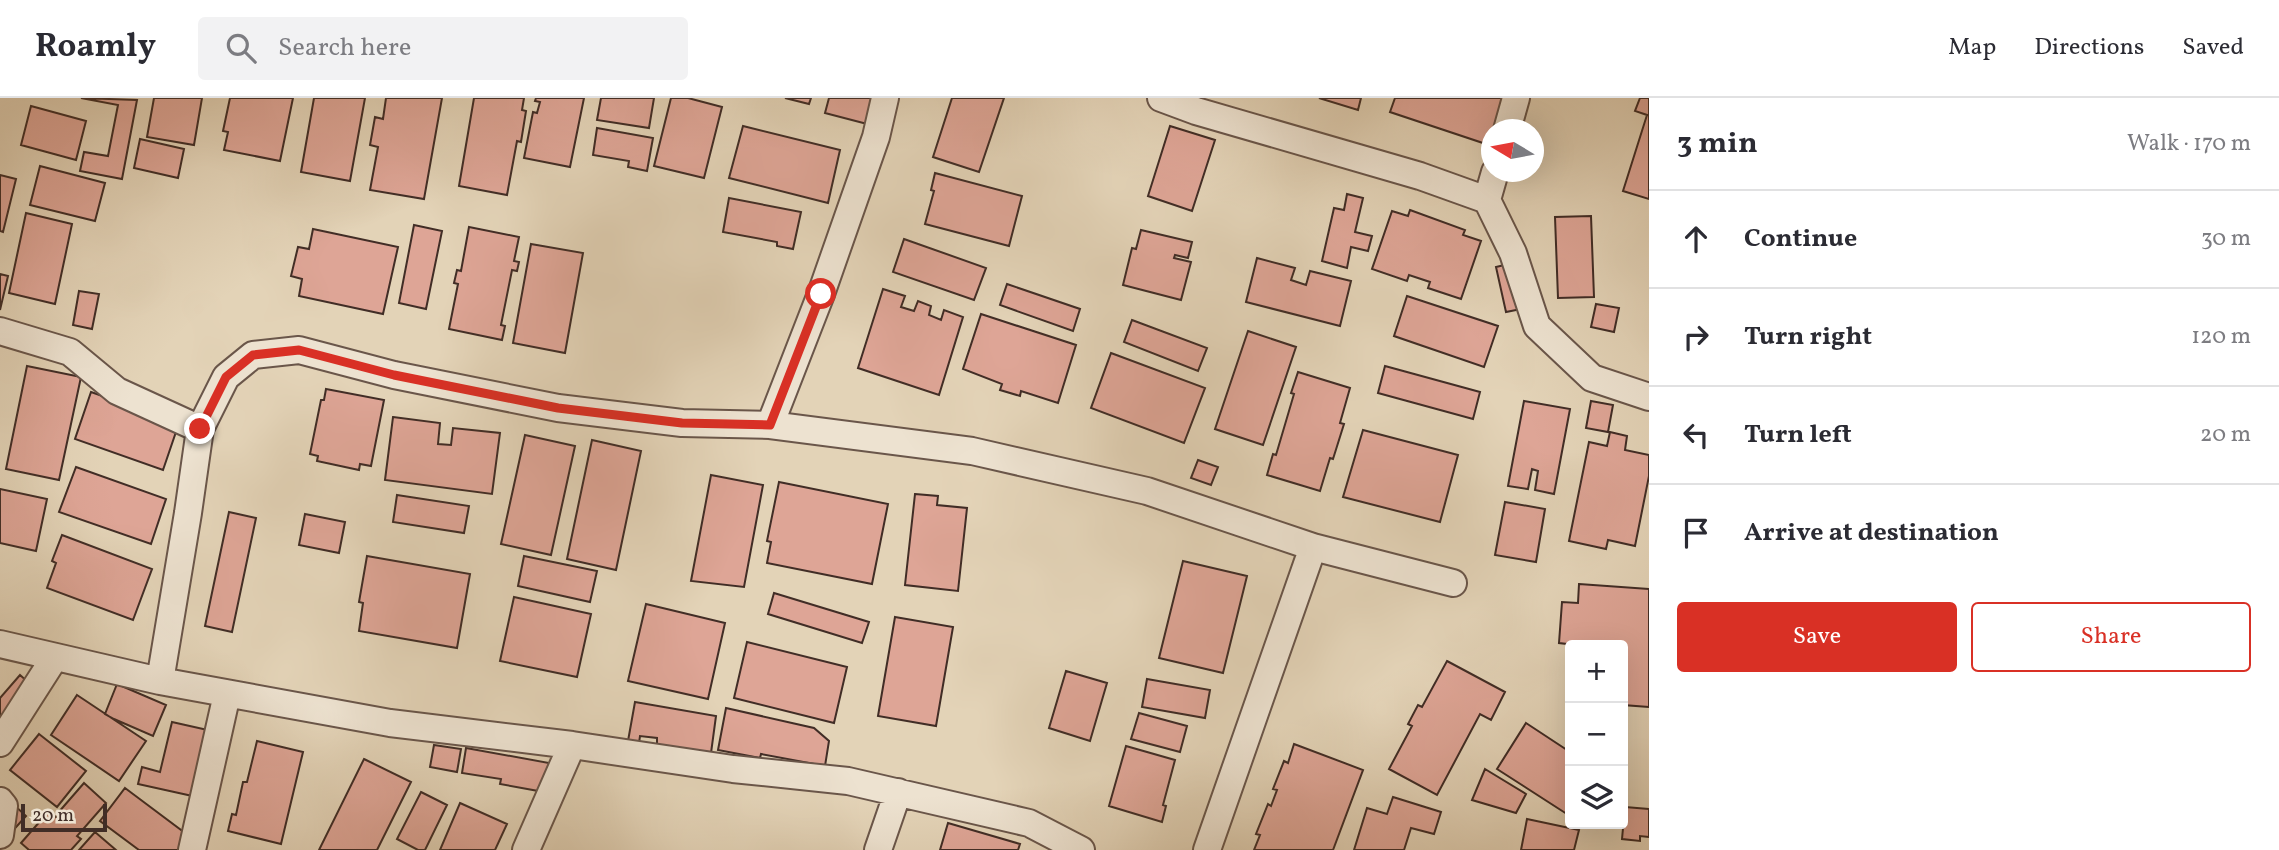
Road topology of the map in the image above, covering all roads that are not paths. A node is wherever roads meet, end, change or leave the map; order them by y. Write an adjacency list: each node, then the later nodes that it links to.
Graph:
1 (885, 98): 10 (street)
2 (1161, 98): 4 (street)
3 (1516, 98): 5 (street)
4 (1198, 104): 7 (street)
5 (1510, 119)
6 (1492, 182): 7 (street)
7 (1486, 200): 9 (street)
8 (0, 331): 11 (street)
9 (1649, 397)
10 (770, 425): 11 (street); 12 (street)
11 (200, 429): 16 (street)
12 (1313, 547): 13 (street); 27 (street)
13 (1452, 583)
14 (0, 644): 15 (street)
15 (55, 657): 16 (street); 18 (street)
16 (160, 681): 17 (street)
17 (227, 694): 19 (street); 23 (street)
18 (0, 743)
19 (572, 745): 20 (street); 24 (street)
20 (898, 792): 25 (street); 26 (street)
21 (0, 802): 22 (street)
22 (0, 835)
23 (192, 850)
24 (526, 850)
25 (878, 850)
26 (1081, 850)
27 (1206, 850)

